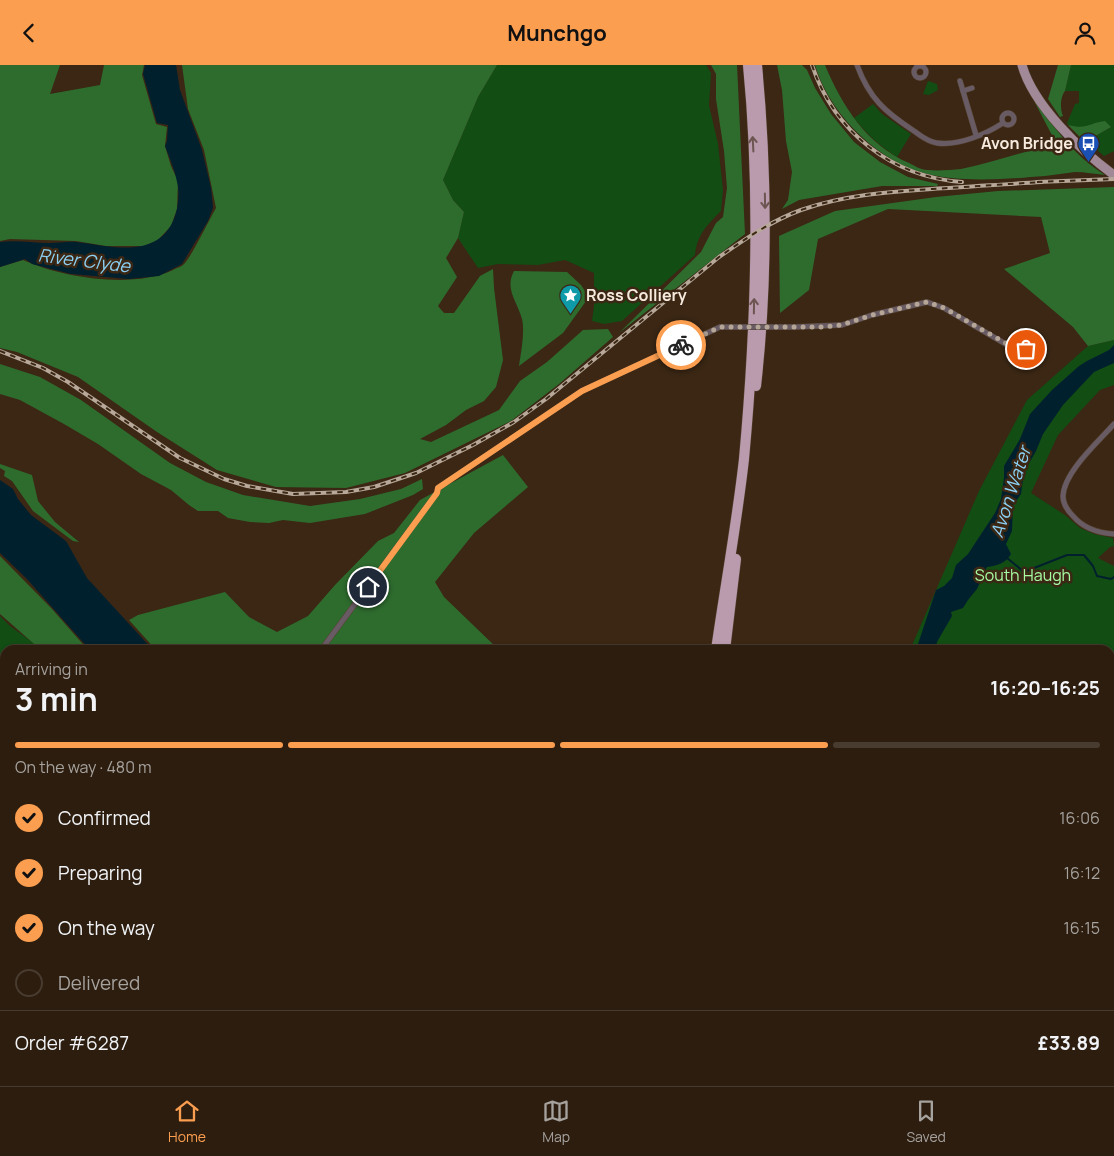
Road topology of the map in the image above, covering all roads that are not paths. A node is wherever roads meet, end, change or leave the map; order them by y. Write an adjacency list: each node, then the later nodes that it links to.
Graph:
1 (748, 65): 15 (highway, one-way to 1)
2 (758, 65): 16 (highway, one-way to 16)
3 (857, 65): 9 (street)
4 (1022, 65): 10 (main road)
5 (960, 81): 7 (street)
6 (972, 88): 7 (street)
7 (963, 91): 9 (street)
8 (1003, 123): 9 (street)
9 (976, 135)
10 (1110, 173)
11 (1036, 362): 14 (street, bridge)
12 (1114, 424): 13 (street)
13 (1114, 534)
14 (325, 645)
15 (717, 645)
16 (726, 645)

